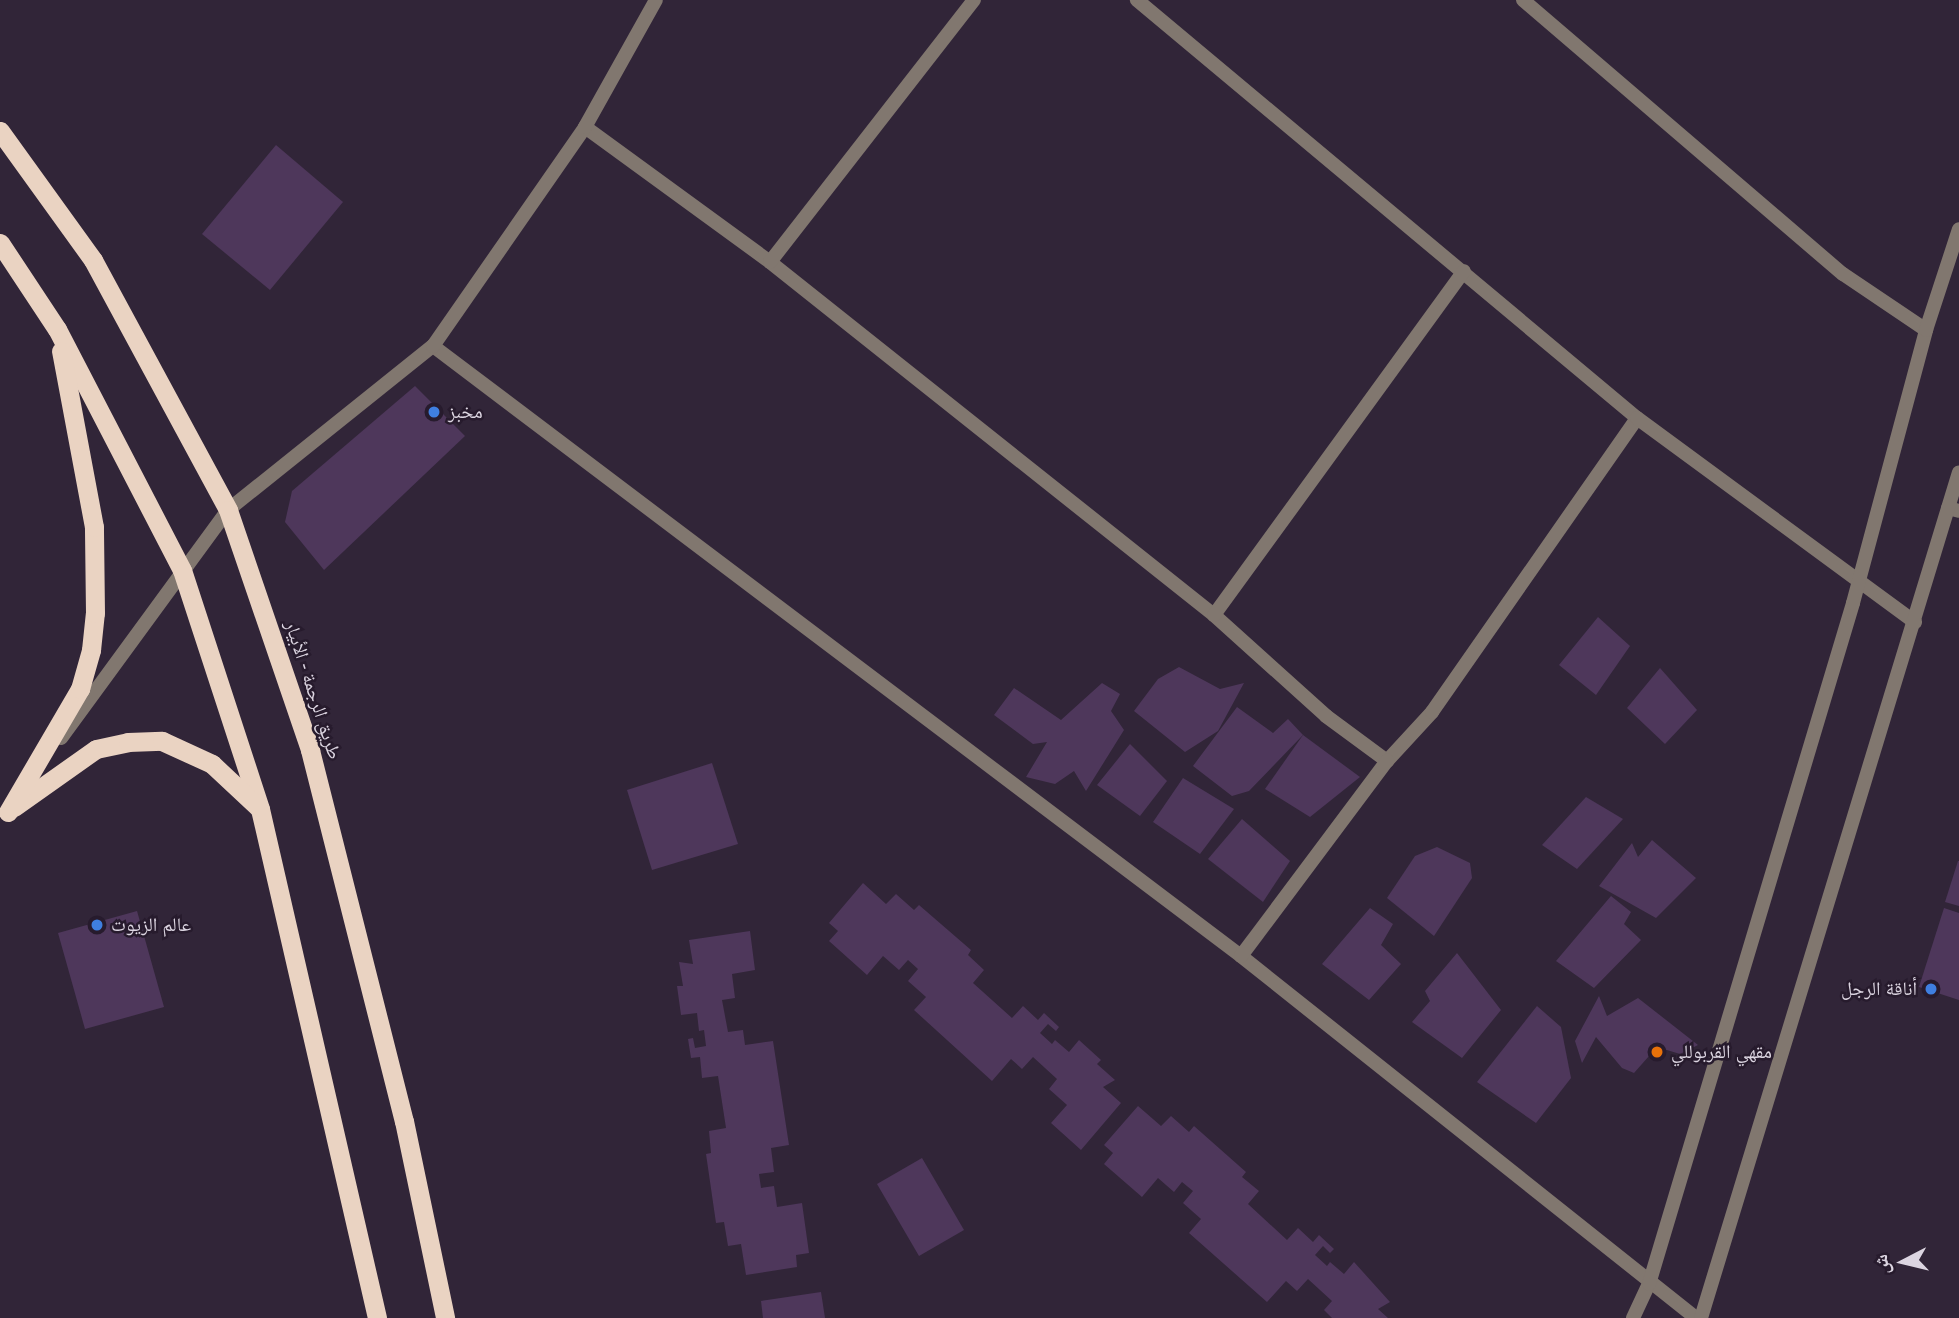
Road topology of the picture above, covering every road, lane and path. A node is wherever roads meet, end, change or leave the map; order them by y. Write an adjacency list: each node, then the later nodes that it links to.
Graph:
1 (656, 0): 5 (street)
2 (974, 0): 9 (street)
3 (1137, 0): 10 (street)
4 (1522, 0): 12 (street)
5 (586, 127): 9 (street); 13 (street)
6 (0, 131): 17 (highway, طريق الرجمة - الأبيار)
7 (1959, 229): 12 (street)
8 (0, 243): 11 (highway)
9 (770, 262): 20 (street)
10 (1464, 271): 14 (street); 20 (street)
11 (57, 329): 18 (highway); 24 (highway)
12 (1926, 330): 19 (street)
13 (433, 346): 17 (street); 25 (street)
14 (1637, 418): 19 (street); 22 (street)
15 (1959, 472): 16 (street)
16 (1954, 509): 21 (street)
17 (228, 510): 18 (street); 28 (highway, طريق الرجمة - الأبيار)
18 (182, 570): 23 (highway); 24 (street)
19 (1860, 579): 21 (street); 26 (street)
20 (1214, 615): 22 (street)
21 (1915, 622): 31 (street)
22 (1387, 761): 25 (street)
23 (260, 809): 24 (highway); 27 (highway)
24 (4, 815)
25 (1241, 956): 26 (street)
26 (1649, 1283): 29 (street); 30 (street)
27 (377, 1318)
28 (445, 1318)
29 (1633, 1318)
30 (1696, 1318)
31 (1702, 1318)

